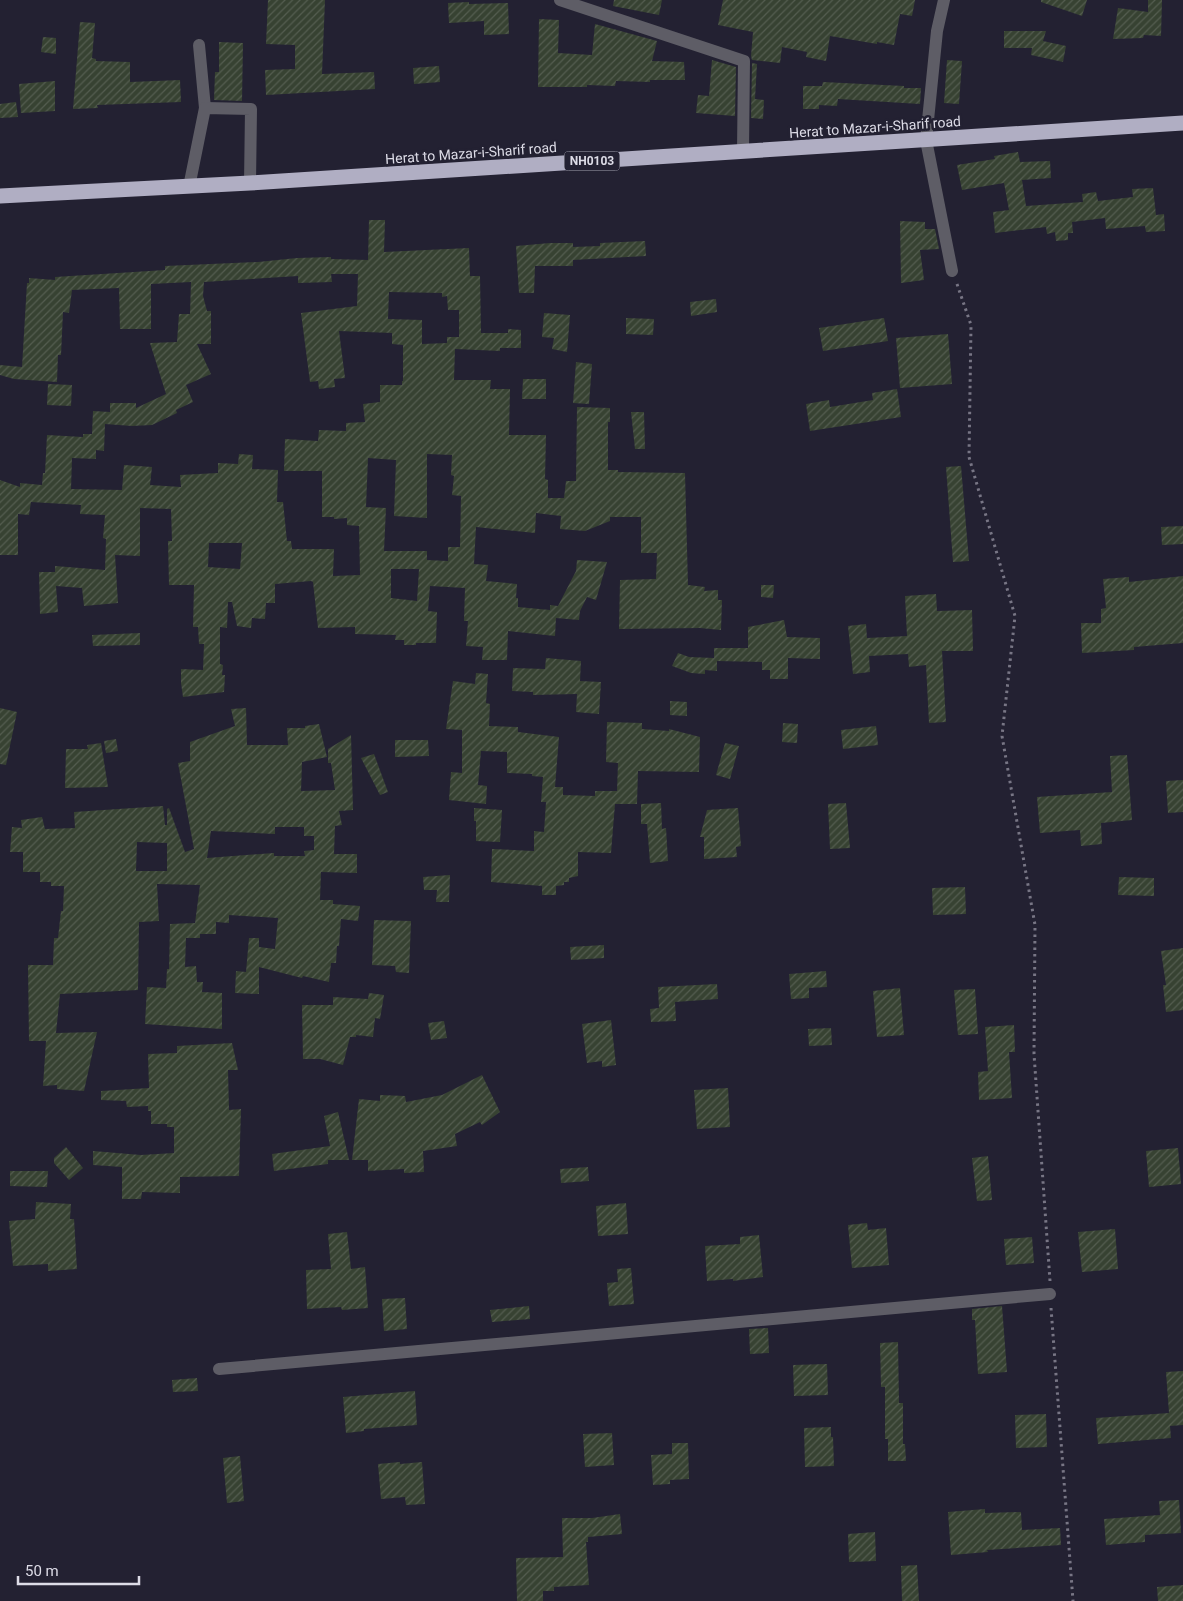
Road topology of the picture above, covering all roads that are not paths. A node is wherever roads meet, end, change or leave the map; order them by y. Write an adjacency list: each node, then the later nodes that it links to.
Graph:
1 (560, 0): 7 (street)
2 (944, 0): 6 (street)
3 (200, 45): 4 (street)
4 (205, 108): 8 (street); 9 (street)
5 (1183, 123): 6 (highway, Herat to Mazar-i-Sharif road / NH0103)
6 (926, 140): 7 (highway, Herat to Mazar-i-Sharif road / NH0103); 11 (street)
7 (743, 151): 8 (highway, Herat to Mazar-i-Sharif road / NH0103)
8 (250, 183): 9 (highway, Herat to Mazar-i-Sharif road / NH0103)
9 (188, 187): 10 (highway, Herat to Mazar-i-Sharif road / NH0103)
10 (0, 196)
11 (952, 271)
12 (1050, 1294): 13 (street)
13 (220, 1369)

